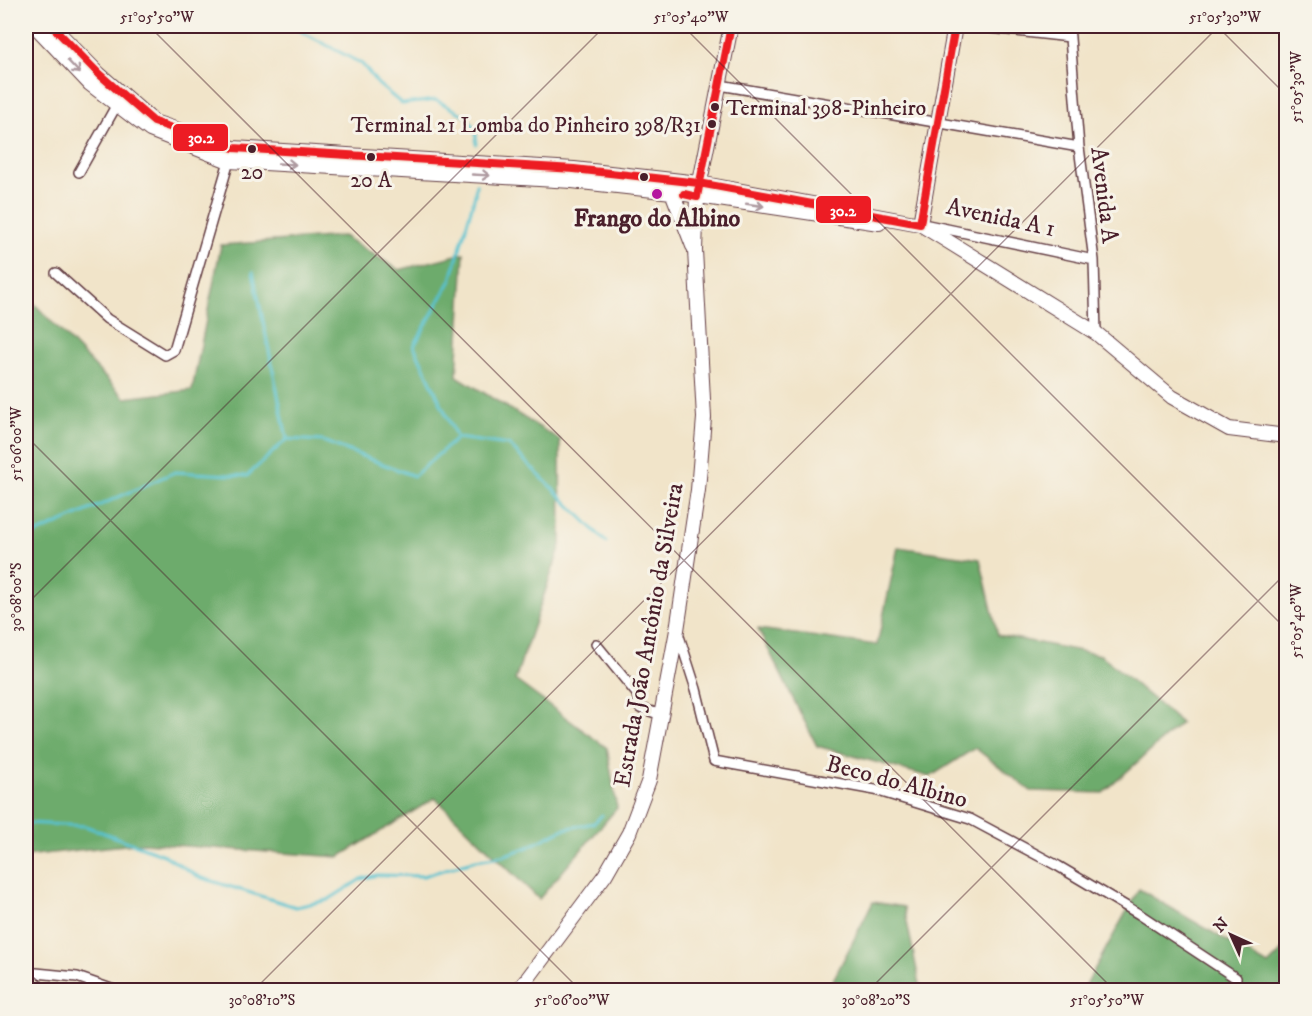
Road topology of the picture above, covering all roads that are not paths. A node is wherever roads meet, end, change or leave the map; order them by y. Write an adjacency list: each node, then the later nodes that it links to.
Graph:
1 (35, 26): 9 (main road, one-way to 9)
2 (52, 26): 14 (main road)
3 (732, 26): 8 (main road, Estrada João Antônio da Silveira)
4 (955, 26): 10 (main road, Avenida A 1)
5 (972, 26): 7 (street)
6 (1070, 26): 7 (street, Avenida A)
7 (1070, 37): 11 (street, Avenida A)
8 (720, 85): 10 (street); 14 (main road, Estrada João Antônio da Silveira)
9 (116, 106): 12 (main road); 13 (street)
10 (937, 123): 11 (street); 17 (main road, Avenida A 1)
11 (1079, 147): 19 (street, Avenida A)
12 (229, 161): 15 (main road, one-way to 15); 20 (street)
13 (79, 172)
14 (699, 183): 15 (main road); 16 (main road, Estrada João Antônio da Silveira); 17 (main road)
15 (672, 192): 16 (main road); 18 (main road, Estrada João Antônio da Silveira)
16 (697, 197): 17 (main road, one-way to 17); 18 (main road, Estrada João Antônio da Silveira)
17 (920, 224): 19 (street, Avenida A 1); 21 (main road)
18 (695, 250): 23 (main road, Estrada João Antônio da Silveira)
19 (1094, 260): 21 (street, Avenida A)
20 (56, 273)
21 (1096, 333): 22 (main road)
22 (1287, 436)
23 (677, 630): 25 (main road, Estrada João Antônio da Silveira); 27 (street, Beco do Albino)
24 (596, 644): 25 (street)
25 (662, 715): 29 (main road, Estrada João Antônio da Silveira)
26 (26, 972): 28 (street)
27 (1236, 978)
28 (114, 990)
29 (519, 990)

